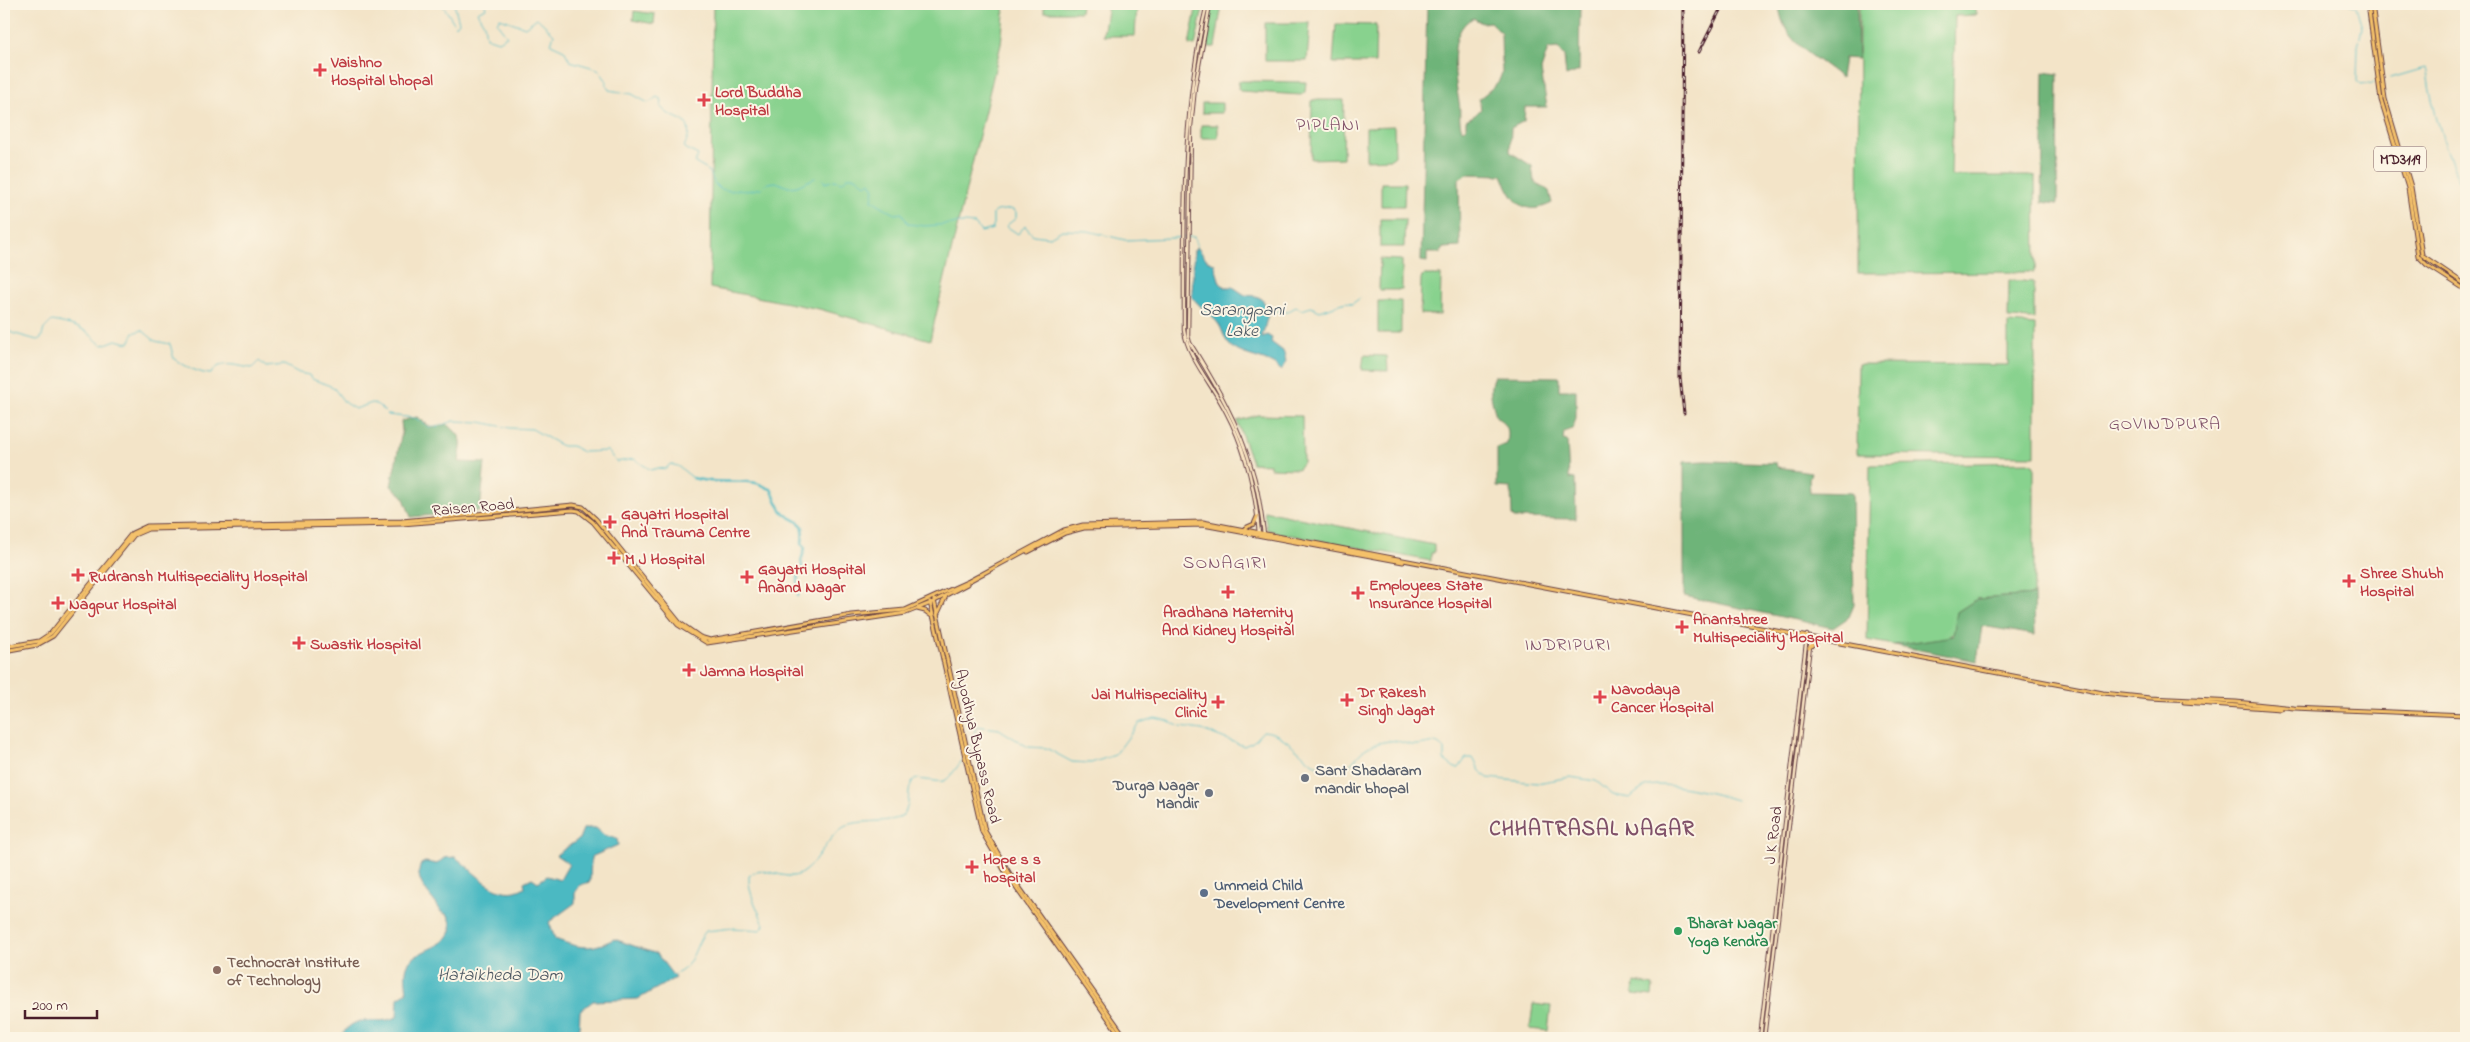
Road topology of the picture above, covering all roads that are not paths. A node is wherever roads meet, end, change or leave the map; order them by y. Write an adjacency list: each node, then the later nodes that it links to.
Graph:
1 (1208, 4): 6 (main road)
2 (2368, 4): 5 (main road, MD3119)
3 (2372, 4): 4 (main road, MD3119)
4 (2466, 285)
5 (2466, 290)
6 (1252, 474): 7 (main road); 12 (main road)
7 (1257, 517): 10 (main road); 11 (main road)
8 (351, 523): 9 (main road, Raisen Road); 16 (main road, Raisen Road); 18 (main road, Raisen Road)
9 (333, 524): 21 (main road, Raisen Road); 23 (main road, Raisen Road)
10 (1244, 528): 11 (main road); 14 (main road)
11 (1259, 533): 12 (main road); 13 (main road)
12 (1264, 534): 19 (main road)
13 (946, 595): 14 (main road); 17 (main road)
14 (932, 600): 15 (main road, Raisen Road); 16 (main road, Raisen Road); 17 (main road, Ayodhya Bypass Road)
15 (915, 609): 17 (main road); 18 (main road, Raisen Road)
16 (854, 615): 18 (main road)
17 (935, 616): 26 (main road, Ayodhya Bypass Road)
18 (854, 622)
19 (1809, 636): 20 (main road); 22 (main road, J K Road); 24 (main road); 25 (main road, J K Road)
20 (1818, 639): 22 (main road); 24 (main road)
21 (4, 647)
22 (1809, 648): 25 (main road, J K Road)
23 (4, 651)
24 (2466, 716)
25 (1764, 1024): 27 (main road, J K Road)
26 (1124, 1038)
27 (1762, 1038)

